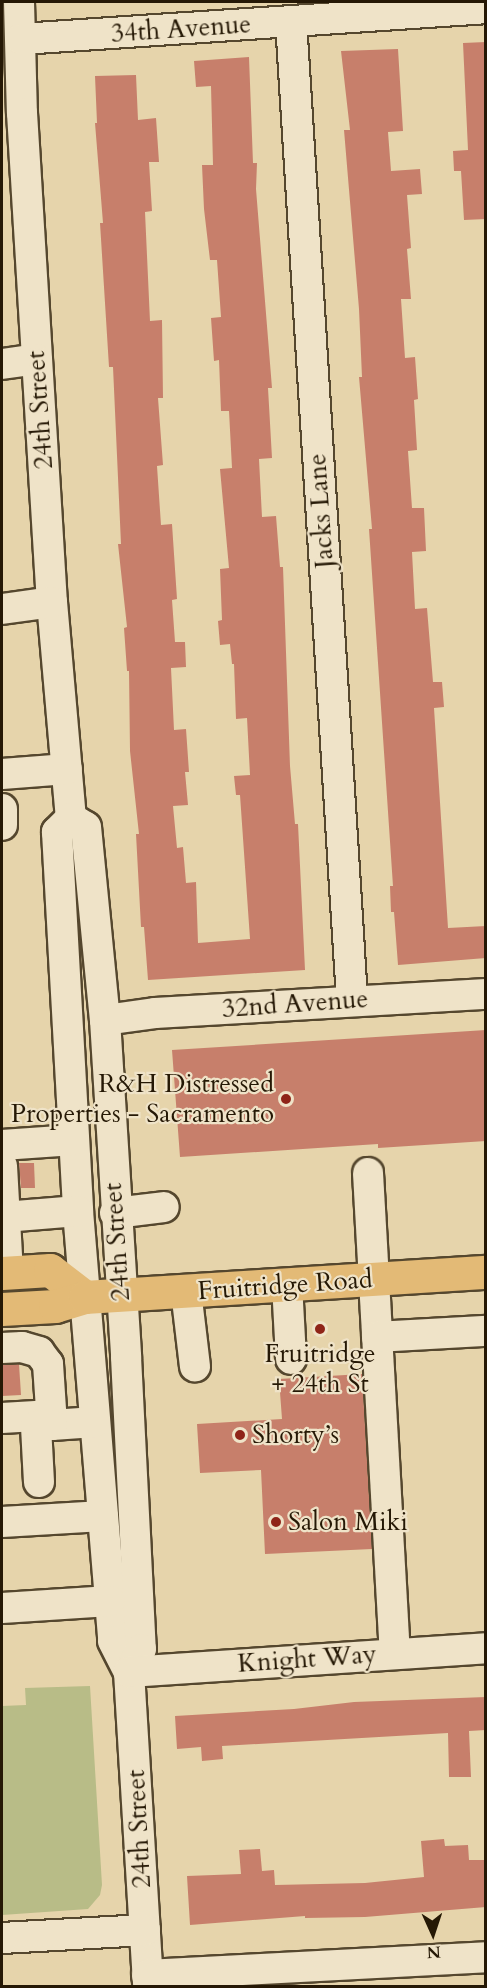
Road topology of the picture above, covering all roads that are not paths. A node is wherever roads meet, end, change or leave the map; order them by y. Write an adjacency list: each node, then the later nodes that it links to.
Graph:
1 (19, 2): 4 (street, 24th Street)
2 (486, 8): 3 (street, 34th Avenue)
3 (291, 21): 4 (street, 34th Avenue); 14 (street, Jacks Lane)
4 (21, 39): 5 (street, 24th Street)
5 (12, 115): 6 (street, 24th Street)
6 (37, 359): 7 (street); 8 (street, 24th Street)
7 (2, 364)
8 (52, 602): 9 (street); 10 (street, 24th Street)
9 (2, 609)
10 (67, 769): 11 (street); 12 (street, 24th Street)
11 (2, 774)
12 (71, 818): 15 (street, 24th Street); 16 (street, 24th Street)
13 (486, 994): 14 (street, 32nd Avenue)
14 (352, 1000): 15 (street, 32nd Avenue)
15 (105, 1020): 23 (street, 24th Street)
16 (74, 1140): 17 (street); 22 (street, 24th Street)
17 (2, 1145)
18 (2, 1166): 20 (street)
19 (368, 1173): 27 (street)
20 (2, 1178): 24 (street)
21 (164, 1207): 23 (street)
22 (78, 1211): 24 (street); 31 (street, 24th Street)
23 (115, 1213): 30 (street, 24th Street)
24 (4, 1217): 26 (street)
25 (486, 1272): 27 (main road, Fruitridge Road)
26 (5, 1273): 31 (main road)
27 (373, 1279): 28 (main road, Fruitridge Road); 34 (street)
28 (287, 1284): 29 (main road, Fruitridge Road); 36 (street)
29 (186, 1291): 30 (main road, Fruitridge Road); 37 (street)
30 (120, 1295): 31 (main road, Fruitridge Road); 48 (street, 24th Street)
31 (85, 1297): 32 (main road, Fruitridge Road); 40 (street, 24th Street)
32 (2, 1309)
33 (486, 1331): 34 (street)
34 (377, 1337): 47 (street)
35 (2, 1348): 39 (street)
36 (291, 1359)
37 (195, 1366)
38 (2, 1418): 39 (street)
39 (52, 1420): 40 (street); 41 (street)
40 (95, 1422): 42 (street, 24th Street)
41 (39, 1482)
42 (103, 1516): 43 (street); 44 (street, 24th Street)
43 (2, 1522)
44 (110, 1601): 45 (street); 48 (street, 24th Street)
45 (2, 1608)
46 (486, 1648): 47 (street, Knight Way)
47 (395, 1652): 48 (street, Knight Way)
48 (129, 1672): 49 (street, 24th Street)
49 (144, 1930): 50 (street); 52 (street, 24th Street)
50 (2, 1938)
51 (486, 1957): 52 (street)
52 (148, 1981)

